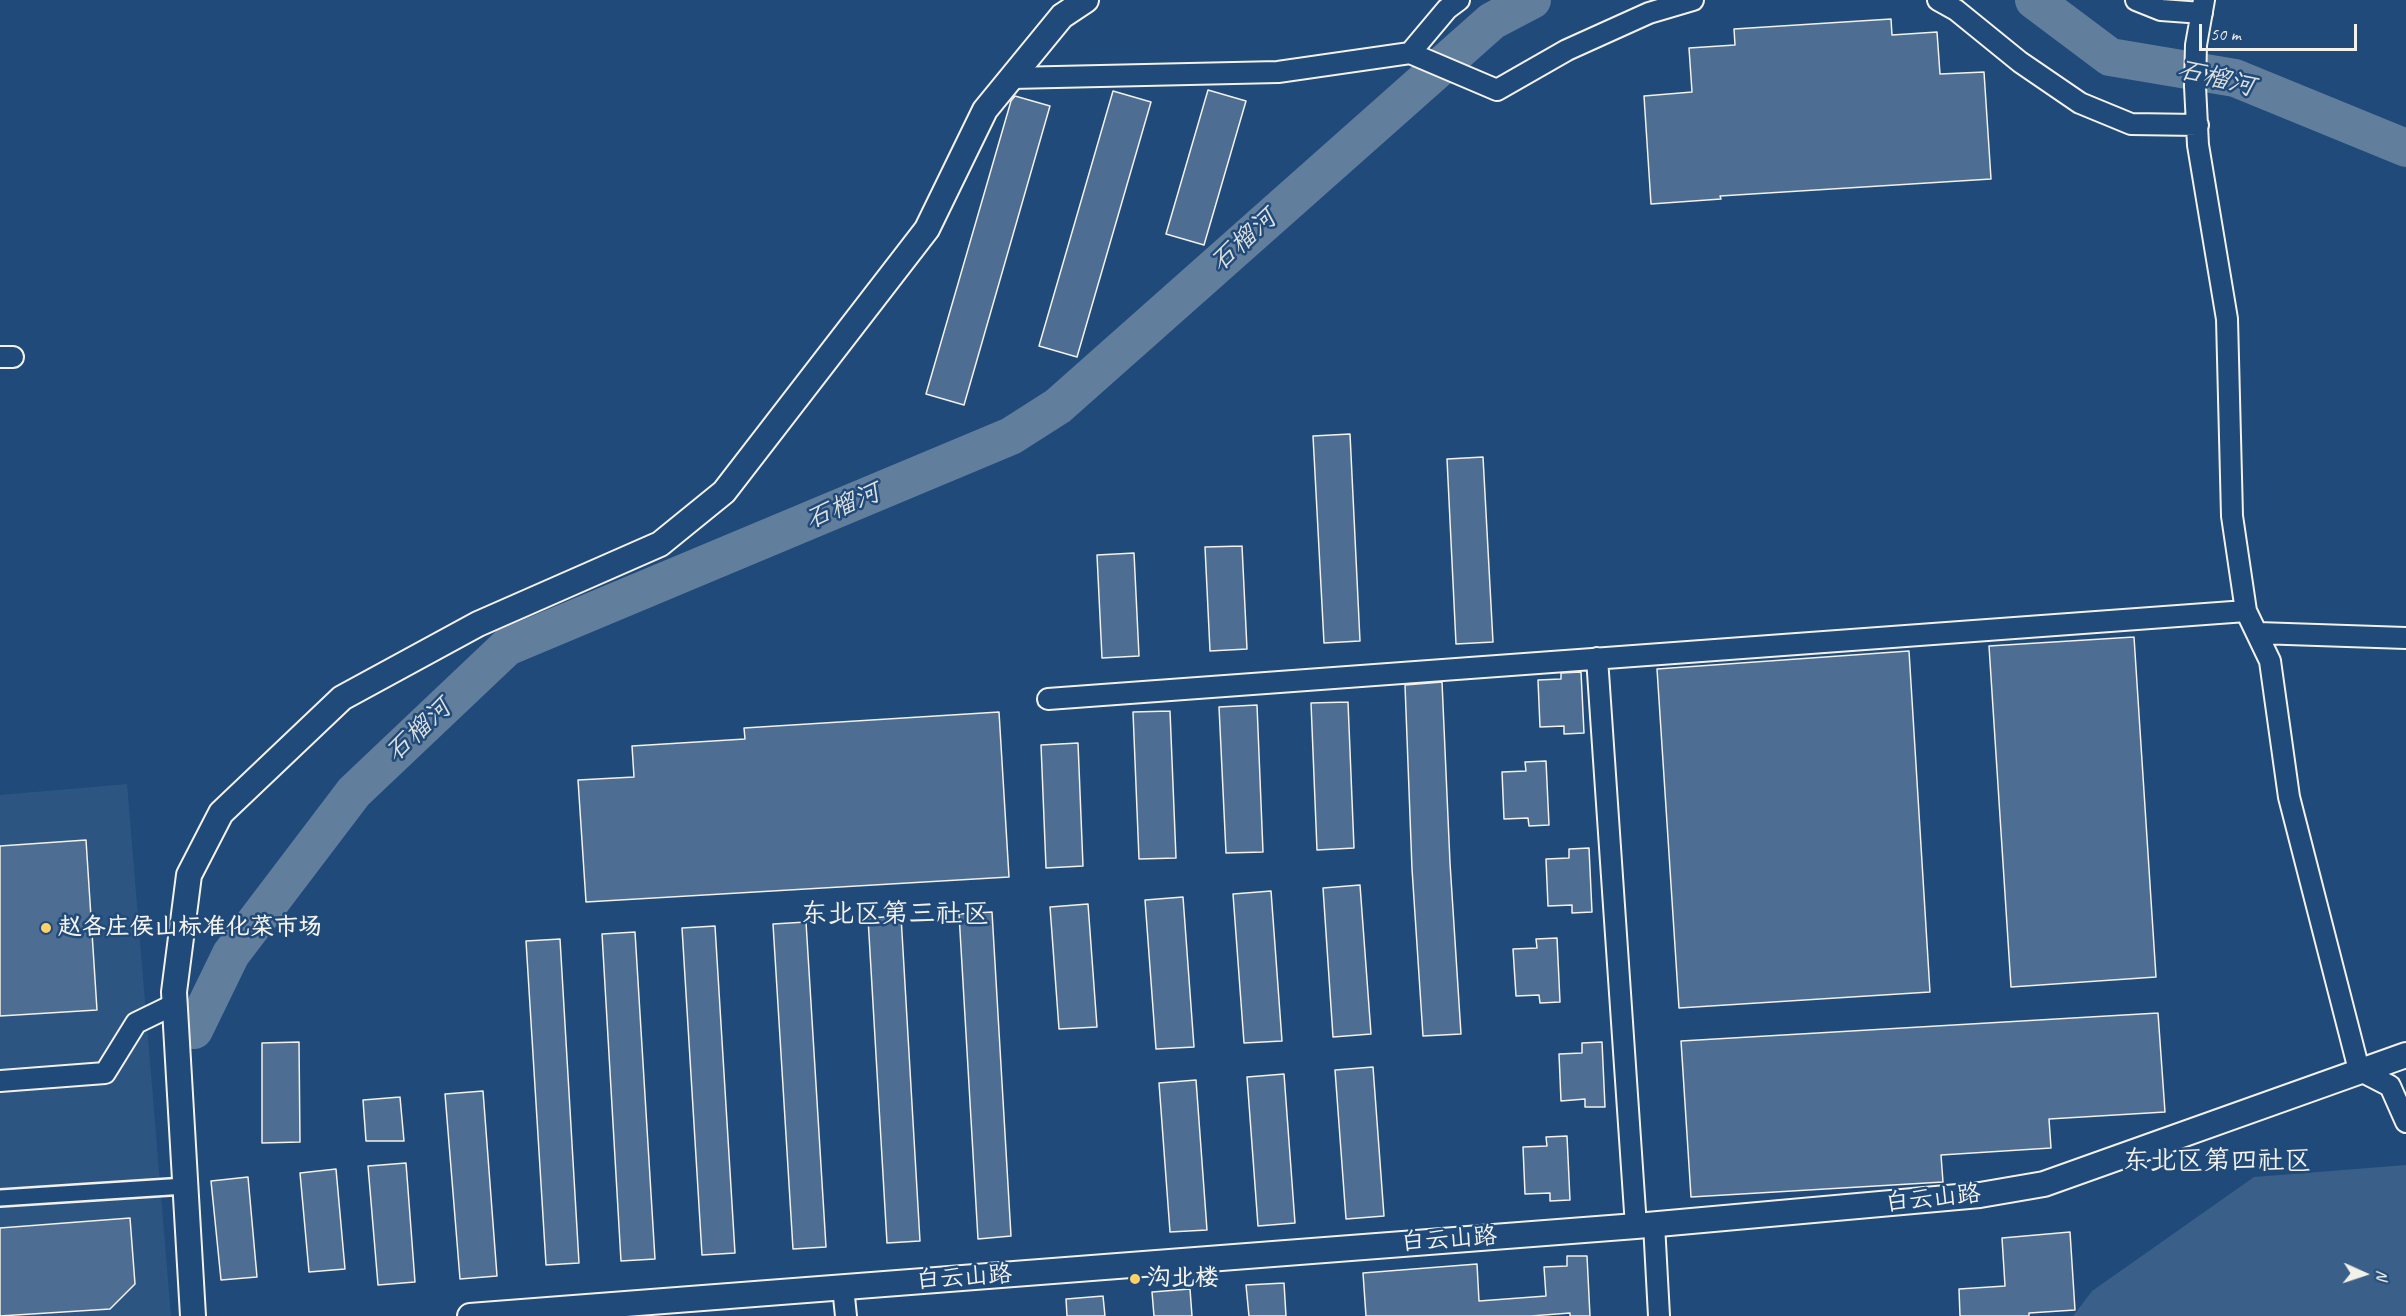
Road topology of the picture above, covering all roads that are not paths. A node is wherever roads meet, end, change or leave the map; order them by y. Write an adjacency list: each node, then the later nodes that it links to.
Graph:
1 (1086, 0): 8 (street)
2 (1459, 0): 7 (street)
3 (1693, 0): 7 (street)
4 (1938, 0): 9 (street)
5 (2136, 0): 6 (street)
6 (2203, 6): 9 (street)
7 (1414, 54): 8 (street)
8 (1012, 78): 15 (street)
9 (2198, 125): 10 (street)
10 (2246, 611): 11 (street); 13 (street)
11 (2258, 633): 12 (street); 17 (street)
12 (2406, 638)
13 (1597, 658): 14 (street); 22 (street)
14 (1048, 699)
15 (175, 1004): 18 (street); 20 (street)
16 (2406, 1055): 17 (street, 白云山路)
17 (2359, 1070): 19 (street); 22 (street, 白云山路)
18 (0, 1081)
19 (2406, 1122)
20 (185, 1186): 21 (street); 25 (street)
21 (0, 1198)
22 (1645, 1225): 23 (street, 白云山路); 28 (street)
23 (843, 1287): 24 (street, 白云山路); 27 (street)
24 (513, 1314): 26 (street, 白云山路)
25 (193, 1316)
26 (470, 1316)
27 (846, 1316)
28 (1659, 1316)

